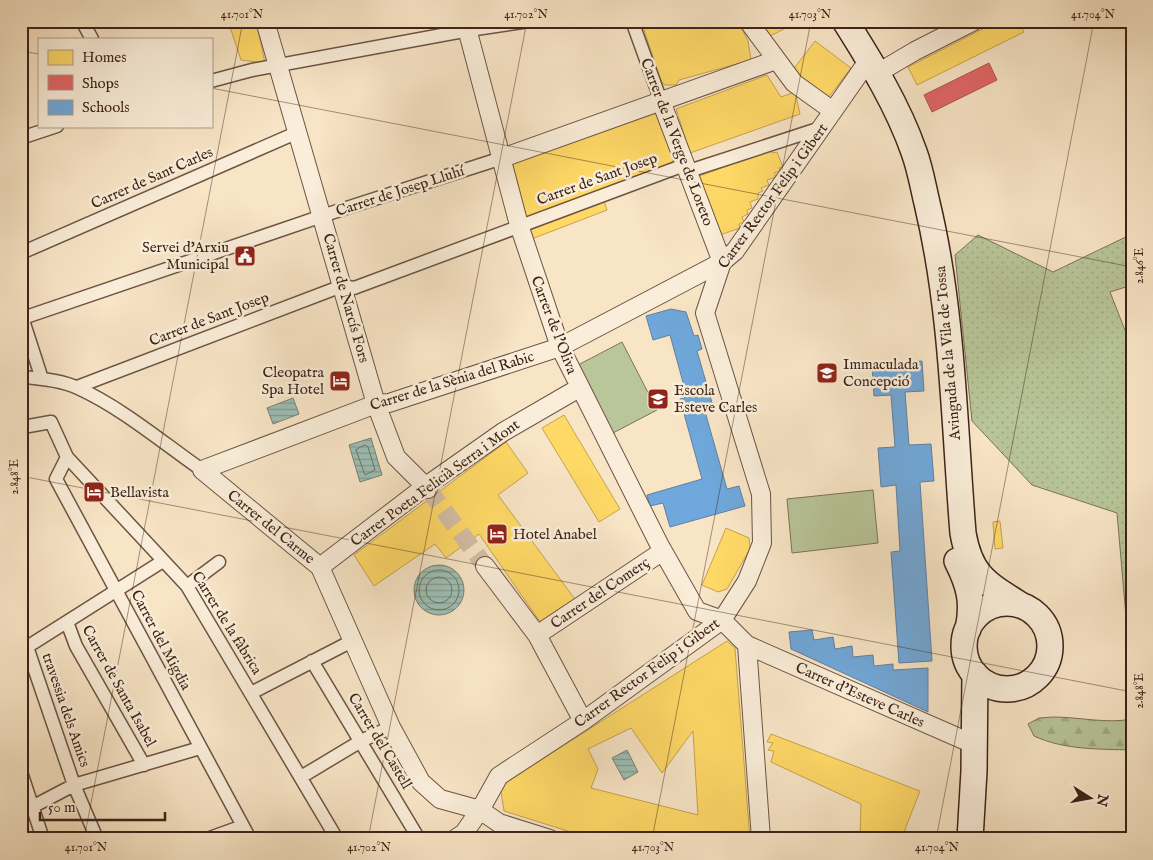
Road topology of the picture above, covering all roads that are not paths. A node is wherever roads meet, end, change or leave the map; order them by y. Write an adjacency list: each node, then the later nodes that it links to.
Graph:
1 (82, 21): 9 (street)
2 (265, 21): 11 (street, Carrer de Narcís Fors)
3 (529, 21): 8 (street)
4 (632, 21): 14 (street, Carrer de la Verge de Loreto)
5 (748, 21): 10 (street)
6 (974, 21): 12 (street)
7 (850, 23): 12 (main road, Avinguda de la Vila de Tossa)
8 (467, 26): 11 (street); 20 (street, Carrer de l'Oliva)
9 (91, 38)
10 (776, 60): 14 (street, Carrer de Josep Lluhí); 15 (street)
11 (277, 66): 13 (street); 18 (street, Carrer de Narcís Fors)
12 (872, 68): 15 (street, Carrer Rector Felip i Gibert); 45 (main road, Avinguda de la Vila de Tossa); 48 (main road, Avinguda de la Vila de Tossa)
13 (212, 81)
14 (661, 101): 20 (street, Carrer de Josep Lluhí); 21 (street, Carrer de la Verge de Loreto)
15 (833, 111): 17 (street, Carrer Rector Felip i Gibert)
16 (51, 128): 19 (street)
17 (821, 128): 21 (street, Carrer de Sant Josep); 25 (street, Carrer Rector Felip i Gibert)
18 (296, 133): 22 (street, Carrer de Narcís Fors); 24 (street, Carrer de Sant Carles)
19 (21, 138)
20 (502, 158): 22 (street, Carrer de Josep Lluhí); 23 (street, Carrer de l'Oliva)
21 (688, 168): 23 (street, Carrer de Sant Josep); 25 (street, Carrer de la Verge de Loreto)
22 (322, 216): 26 (street, Carrer de Narcís Fors); 27 (street, Carrer de Josep Lluhí)
23 (519, 225): 26 (street, Carrer de Sant Josep); 28 (street, Carrer de l'Oliva)
24 (21, 253)
25 (722, 262): 28 (street, Carrer de la Sènia del Rabic); 46 (street, Carrer Rector Felip i Gibert)
26 (348, 287): 31 (street, Carrer de Sant Josep); 33 (street, Carrer de Narcís Fors)
27 (22, 316): 30 (street)
28 (560, 347): 32 (street, Carrer de l'Oliva); 33 (street, Carrer de la Sènia del Rabic)
29 (21, 377): 30 (street, Carrer del Carme)
30 (42, 379): 31 (street, Carrer del Carme)
31 (76, 387): 36 (street, Carrer del Carme)
32 (579, 388): 37 (street, Carrer Poeta Felicià Serra i Mont); 38 (street, Carrer de l'Oliva)
33 (376, 404): 36 (street, Carrer de la Sènia del Rabic); 37 (street, Carrer de Narcís Fors)
34 (21, 421): 35 (street, Carrer de la fàbrica)
35 (67, 457): 39 (street, Carrer de la fàbrica); 44 (street, Carrer del Migdia)
36 (202, 470): 42 (street, Carrer del Carme)
37 (427, 488): 42 (street, Carrer Poeta Felicià Serra i Mont)
38 (663, 551): 46 (street, Carrer de l'Oliva); 49 (street, Carrer del Comerç)
39 (163, 561): 43 (street, Carrer de la fàbrica); 44 (street)
40 (219, 562): 43 (street)
41 (485, 566): 49 (street)
42 (320, 568): 50 (street, Carrer del Carme)
43 (188, 586): 55 (street, Carrer de la fàbrica)
44 (116, 591): 47 (street); 60 (street, Carrer del Migdia)
45 (1019, 604): 48 (main road); 54 (main road)
46 (722, 620): 51 (street); 56 (street, Carrer Rector Felip i Gibert)
47 (67, 622): 61 (street, Carrer de Santa Isabel); 65 (street, travessia dels Amics)
48 (968, 629): 53 (main road)
49 (536, 635): 56 (street)
50 (352, 641): 52 (street); 57 (street, Carrer del Carme)
51 (747, 645): 59 (street, Carrer d'Esteve Carles); 79 (street)
52 (312, 661): 55 (street); 58 (street, Carrer del Castell)
53 (975, 674): 54 (main road); 59 (main road)
54 (1008, 688): 59 (main road)
55 (251, 693): 64 (street, Carrer de la fàbrica)
56 (583, 721): 67 (street, Carrer Rector Felip i Gibert)
57 (391, 727): 58 (street); 67 (street, Carrer del Carme)
58 (360, 740): 64 (street); 76 (street, Carrer del Castell)
59 (973, 744): 62 (main road)
60 (200, 748): 61 (street); 69 (street, Carrer del Migdia)
61 (144, 764): 65 (street)
62 (974, 771): 80 (main road); 81 (main road)
63 (21, 772): 66 (street)
64 (301, 777): 75 (street, Carrer de la fàbrica)
65 (74, 785): 66 (street); 72 (street, travessia dels Amics)
66 (27, 808): 71 (street)
67 (480, 810): 68 (street); 70 (street)
68 (499, 823): 77 (street); 78 (street)
69 (243, 826): 73 (street); 74 (street, Carrer del Migdia)
70 (459, 836)
71 (43, 839)
72 (97, 839)
73 (207, 839)
74 (250, 839)
75 (337, 839)
76 (419, 839)
77 (511, 839)
78 (550, 839)
79 (761, 839)
80 (970, 839)
81 (982, 839)

